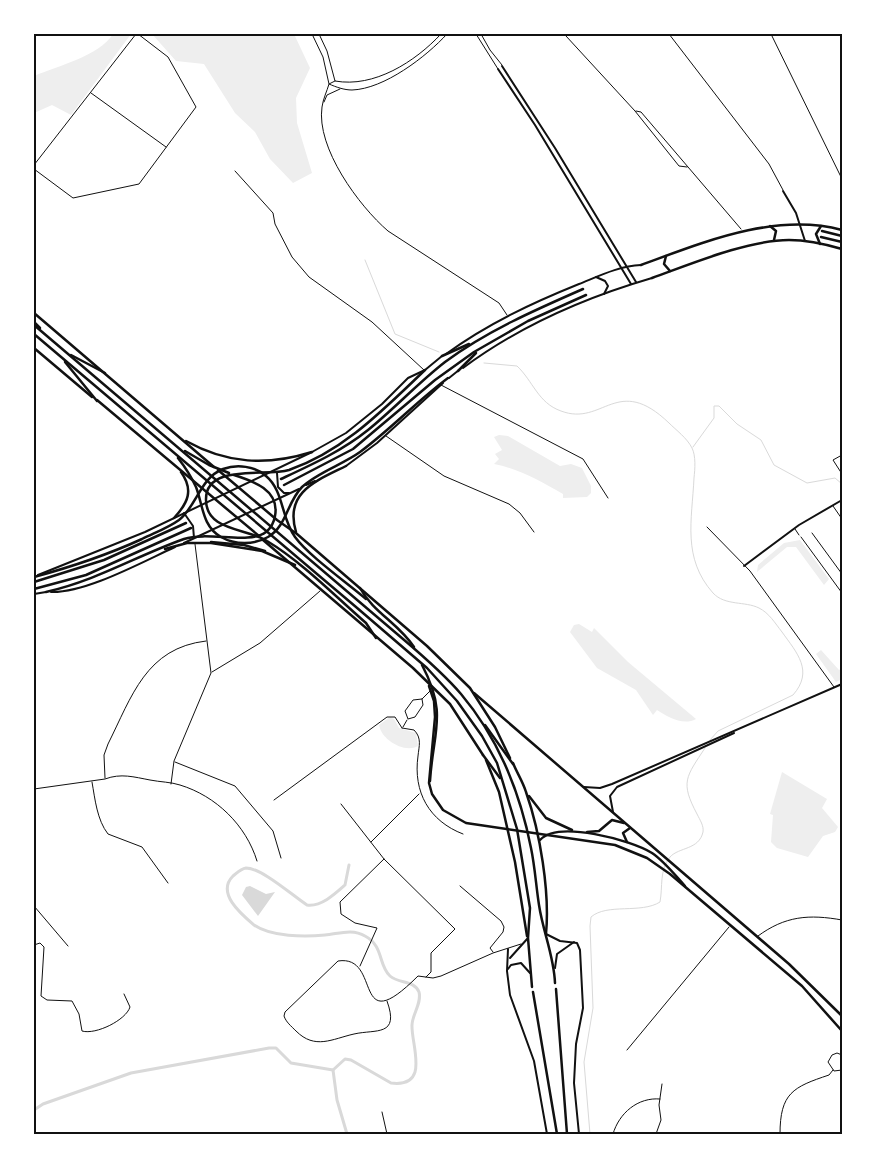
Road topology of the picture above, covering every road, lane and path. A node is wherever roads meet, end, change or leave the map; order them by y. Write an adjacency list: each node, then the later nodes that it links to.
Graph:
1 (137, 34): 16 (street); 19 (street)
2 (312, 34): 14 (street)
3 (319, 34): 13 (street)
4 (441, 34): 13 (street)
5 (447, 34): 15 (street)
6 (476, 34): 12 (street)
7 (481, 34): 11 (street)
8 (669, 34): 25 (street)
9 (771, 34): 24 (street)
10 (566, 36): 18 (street)
11 (502, 66): 26 (main road)
12 (498, 69): 27 (main road)
13 (335, 81): 14 (street)
14 (329, 84): 15 (street); 17 (street)
15 (341, 89): 17 (street)
16 (90, 92): 19 (street); 20 (street)
17 (322, 107): 54 (street)
18 (635, 111): 21 (street); 21 (street)
19 (166, 147): 22 (street)
20 (34, 165)
21 (687, 167): 31 (street)
22 (34, 168)
23 (235, 171): 63 (street)
24 (842, 179)
25 (783, 191): 28 (main road)
26 (599, 220): 27 (street); 43 (main road)
27 (594, 223): 44 (main road)
28 (800, 223): 29 (main road); 30 (main road); 37 (main road)
29 (822, 225): 32 (main road); 39 (main road)
30 (770, 226): 36 (main road); 41 (main road)
31 (741, 229)
32 (842, 230)
33 (822, 231): 34 (main road)
34 (842, 236)
35 (821, 237): 38 (main road)
36 (773, 241): 37 (main road); 45 (main road)
37 (805, 242): 39 (main road)
38 (842, 242)
39 (820, 244): 40 (main road)
40 (842, 249)
41 (666, 256): 42 (main road); 45 (main road)
42 (641, 265): 43 (main road)
43 (627, 266): 44 (main road); 48 (main road)
44 (620, 268): 46 (main road); 49 (main road)
45 (670, 271): 47 (main road)
46 (596, 277): 51 (main road); 54 (main road)
47 (652, 278): 48 (main road)
48 (636, 282): 49 (main road)
49 (630, 284): 51 (main road)
50 (583, 288): 57 (main road)
51 (604, 294): 64 (main road)
52 (586, 296): 59 (main road)
53 (34, 313): 65 (main road)
54 (507, 316): 61 (main road)
55 (34, 323): 60 (main road)
56 (34, 335): 62 (main road)
57 (477, 341): 61 (main road); 79 (main road)
58 (34, 348): 68 (main road)
59 (480, 349): 64 (main road); 80 (main road)
60 (66, 352): 65 (main road); 71 (main road)
61 (442, 356): 63 (main road)
62 (61, 357): 68 (main road); 73 (main road)
63 (425, 370): 72 (main road); 107 (main road)
64 (458, 371): 66 (main road)
65 (105, 373): 70 (main road)
66 (448, 378): 67 (main road); 73 (main road)
67 (441, 385): 69 (main road); 83 (street)
68 (97, 401): 75 (main road)
69 (385, 436): 76 (main road); 96 (street)
70 (180, 437): 72 (main road); 81 (main road)
71 (178, 446): 104 (main road); 120 (main road)
72 (312, 452): 77 (main road)
73 (174, 453): 121 (main road)
74 (842, 455): 78 (street)
75 (177, 466): 84 (main road); 89 (main road)
76 (346, 466): 82 (main road); 98 (main road)
77 (279, 469): 81 (main road); 82 (main road)
78 (842, 474)
79 (281, 479)
80 (284, 485)
81 (239, 488): 84 (main road); 87 (main road)
82 (291, 493): 87 (main road)
83 (608, 498)
84 (216, 499): 88 (main road); 90 (main road)
85 (842, 500): 86 (main road)
86 (833, 505): 91 (street); 95 (main road)
87 (261, 507): 90 (main road); 98 (main road)
88 (184, 513): 89 (main road); 101 (main road)
89 (174, 518): 109 (main road)
90 (238, 518): 101 (main road); 105 (main road)
91 (842, 519)
92 (186, 523): 110 (main road)
93 (707, 527): 106 (street)
94 (191, 528): 112 (main road)
95 (794, 528): 99 (street); 106 (main road)
96 (534, 532)
97 (812, 533): 108 (street)
98 (296, 534): 111 (main road)
99 (799, 534)
100 (801, 537): 115 (street)
101 (194, 538): 103 (main road)
102 (195, 543): 103 (main road); 105 (main road); 119 (street)
103 (177, 546): 114 (main road)
104 (147, 556): 107 (main road); 114 (main road)
105 (290, 565): 113 (main road)
106 (744, 566): 126 (street)
107 (304, 570): 118 (main road)
108 (842, 574)
109 (34, 577): 117 (main road)
110 (34, 582)
111 (360, 588): 117 (main road); 125 (main road)
112 (34, 589)
113 (321, 590): 118 (main road); 122 (street)
114 (46, 592): 116 (main road)
115 (842, 593)
116 (34, 594)
117 (366, 599): 120 (main road)
118 (376, 638): 123 (main road)
119 (208, 640): 122 (street); 136 (street)
120 (418, 652): 129 (main road)
121 (422, 664): 139 (main road); 142 (main road)
122 (211, 672): 134 (street)
123 (427, 682): 127 (main road); 133 (main road)
124 (842, 684): 126 (main road)
125 (470, 688): 135 (main road); 140 (main road)
126 (835, 688): 132 (main road)
127 (431, 690): 128 (street); 142 (main road)
128 (422, 699): 130 (street); 130 (street)
129 (479, 717): 135 (main road); 160 (main road)
130 (408, 719): 131 (street)
131 (402, 728): 144 (street); 145 (street)
132 (738, 731): 140 (main road); 147 (main road)
133 (483, 755): 139 (main road); 169 (main road)
134 (174, 761): 138 (street); 154 (street)
135 (513, 764): 143 (main road)
136 (105, 779): 137 (street); 138 (street)
137 (92, 781): 141 (street); 158 (street)
138 (171, 784): 156 (street)
139 (504, 785): 161 (main road)
140 (583, 787): 147 (main road)
141 (34, 789)
142 (431, 789): 157 (main road)
143 (526, 790): 148 (main road); 151 (main road)
144 (420, 793): 150 (street); 152 (street)
145 (274, 800)
146 (341, 804): 152 (street)
147 (613, 812): 148 (main road)
148 (626, 823): 149 (main road)
149 (632, 828): 153 (main road); 168 (main road)
150 (463, 834)
151 (539, 841): 153 (main road); 167 (main road)
152 (370, 843): 155 (street)
153 (627, 843): 157 (main road)
154 (281, 858)
155 (384, 859): 177 (street); 181 (street)
156 (257, 861)
157 (671, 872): 166 (main road)
158 (168, 883)
159 (460, 886): 175 (street)
160 (537, 895): 161 (main road); 167 (main road)
161 (528, 896): 169 (main road)
162 (34, 906): 163 (street)
163 (38, 911): 164 (street); 173 (street)
164 (34, 912)
165 (842, 920): 168 (street)
166 (730, 926): 189 (main road); 190 (street)
167 (546, 934): 170 (main road); 178 (main road)
168 (756, 936): 188 (main road)
169 (528, 938): 171 (main road); 180 (main road)
170 (574, 942): 178 (main road); 201 (main road)
171 (524, 943): 174 (street); 176 (main road)
172 (34, 945): 186 (street)
173 (68, 946)
174 (508, 949): 175 (street); 176 (main road)
175 (493, 953): 181 (street)
176 (508, 961): 179 (main road)
177 (360, 968): 187 (street); 187 (street)
178 (554, 970): 182 (main road)
179 (507, 971): 180 (main road); 198 (main road)
180 (530, 974): 183 (main road)
181 (425, 977): 187 (street)
182 (555, 983)
183 (532, 986)
184 (556, 989): 200 (main road)
185 (533, 992): 199 (main road)
186 (124, 994)
187 (387, 1001)
188 (842, 1016)
189 (842, 1031)
190 (627, 1050)
191 (842, 1055): 192 (street)
192 (833, 1070): 193 (street); 204 (street)
193 (842, 1070)
194 (662, 1084): 195 (street)
195 (660, 1099): 202 (street); 203 (street)
196 (382, 1112): 197 (street)
197 (387, 1134)
198 (547, 1134)
199 (557, 1134)
200 (567, 1134)
201 (579, 1134)
202 (613, 1134)
203 (656, 1134)
204 (780, 1134)

